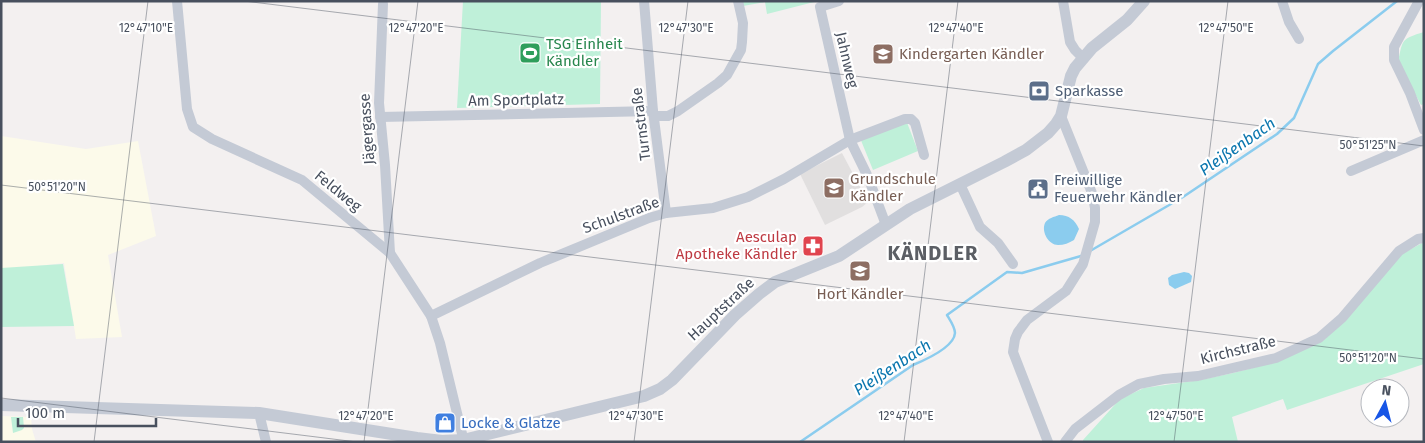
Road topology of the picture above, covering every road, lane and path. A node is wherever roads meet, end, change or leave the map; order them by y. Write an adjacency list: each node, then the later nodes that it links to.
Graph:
1 (176, 1): 24 (street, Feldweg)
2 (644, 1): 12 (street, Turnstraße)
3 (738, 1): 12 (street, Am Sportplatz)
4 (839, 1): 16 (street, Jahnweg)
5 (1062, 1): 11 (street)
6 (1144, 1): 11 (street, Hauptstraße)
7 (1282, 1): 10 (street)
8 (1420, 1): 15 (street)
9 (382, 4): 14 (street, Jägergasse)
10 (1299, 39)
11 (1083, 58): 13 (street, Hauptstraße)
12 (654, 114): 14 (street, Am Sportplatz); 21 (street, Turnstraße)
13 (1061, 116): 20 (street, Hauptstraße); 31 (street)
14 (380, 117): 24 (street, Jägergasse)
15 (1424, 130)
16 (850, 140): 18 (street, Schulstraße); 21 (street, Schulstraße); 22 (street)
17 (1424, 140): 19 (street)
18 (924, 155)
19 (1351, 172)
20 (960, 184): 22 (street, Hauptstraße); 25 (street)
21 (666, 213): 26 (street, Schulstraße)
22 (886, 225): 29 (street, Hauptstraße)
23 (1424, 238): 32 (street, Kirchstraße)
24 (390, 253): 26 (street, Feldweg)
25 (1013, 264)
26 (431, 316): 29 (street, Feldweg)
27 (1, 405): 28 (street, Hauptstraße)
28 (259, 413): 29 (street, Hauptstraße); 30 (street)
29 (463, 441)
30 (266, 442)
31 (1048, 442)
32 (1065, 442)

